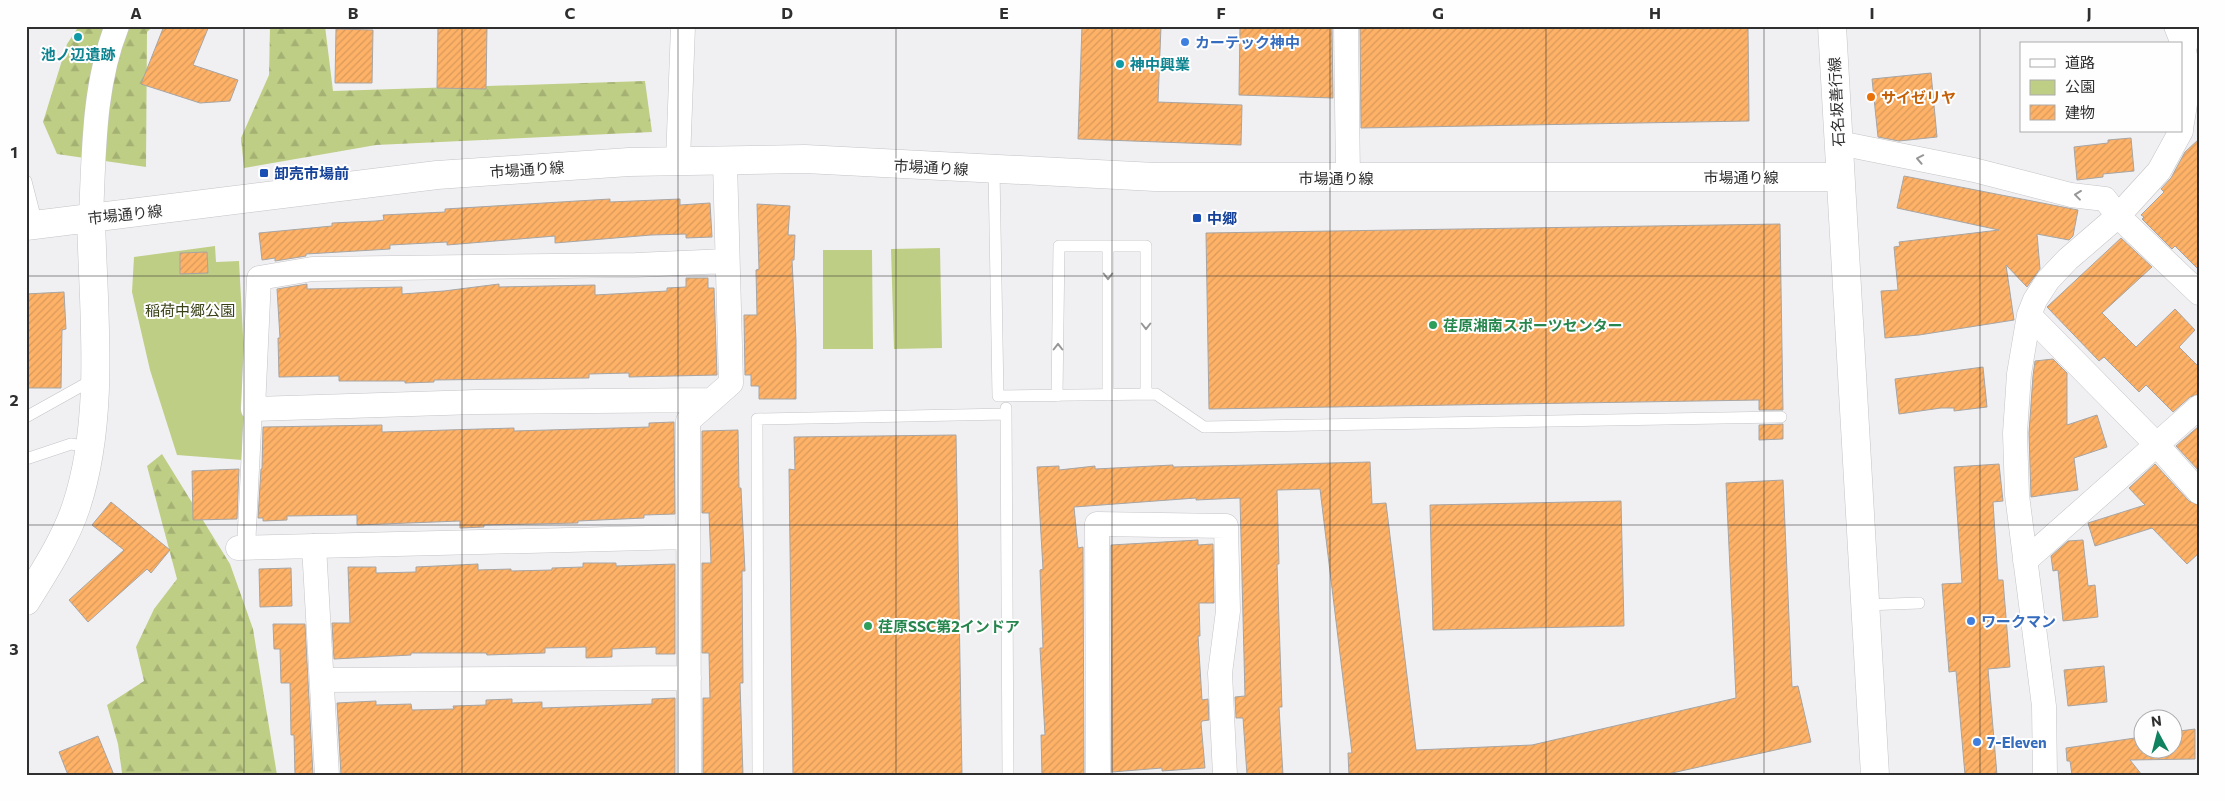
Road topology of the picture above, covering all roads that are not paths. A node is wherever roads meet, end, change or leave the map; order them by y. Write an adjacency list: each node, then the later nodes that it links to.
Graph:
1 (117, 26): 16 (street)
2 (683, 26): 10 (street)
3 (1346, 26): 14 (street)
4 (1832, 26): 9 (street, 石名坂善行線)
5 (2186, 33): 6 (street)
6 (2193, 96): 7 (street)
7 (2182, 127)
8 (2180, 132): 17 (street)
9 (1839, 143): 13 (street, 石名坂善行線); 17 (street, one-way to 9)
10 (678, 161): 11 (street, 市場通り線); 16 (street, 市場通り線)
11 (726, 162): 12 (street, 市場通り線); 20 (street)
12 (994, 170): 14 (street, 市場通り線); 26 (lane)
13 (1840, 177): 14 (street, 市場通り線); 44 (street, 石名坂善行線)
14 (1348, 178)
15 (26, 181): 18 (lane)
16 (91, 216): 18 (street, 市場通り線); 23 (street)
17 (2118, 216): 21 (street); 22 (street)
18 (32, 225)
19 (1108, 246): 24 (lane, one-way to 24); 25 (lane, one-way to 25); 27 (lane, one-way to 19)
20 (728, 261): 28 (street); 30 (street)
21 (2199, 293)
22 (2029, 315): 34 (street); 41 (street)
23 (96, 378): 33 (lane); 35 (street)
24 (1146, 394): 25 (lane); 32 (lane)
25 (1108, 395): 27 (lane)
26 (1006, 396): 27 (lane); 31 (lane)
27 (1057, 396)
28 (712, 400): 30 (street); 38 (street)
29 (2199, 407): 34 (street)
30 (253, 409): 40 (street)
31 (1006, 414): 49 (lane); 50 (lane)
32 (1781, 417)
33 (26, 418)
34 (2157, 444): 37 (street); 41 (street)
35 (89, 446): 36 (lane); 42 (street)
36 (26, 459)
37 (2199, 492)
38 (688, 537): 39 (street); 45 (street)
39 (314, 546): 40 (street); 46 (street)
40 (242, 548)
41 (2025, 561): 54 (street)
42 (26, 601)
43 (1919, 602): 44 (lane)
44 (1865, 605): 53 (street, 石名坂善行線)
45 (689, 678): 46 (street); 48 (street)
46 (322, 680): 47 (street)
47 (326, 775)
48 (689, 775)
49 (758, 775)
50 (1008, 775)
51 (1098, 775): 52 (street)
52 (1225, 775)
53 (1875, 775)
54 (2045, 775)

